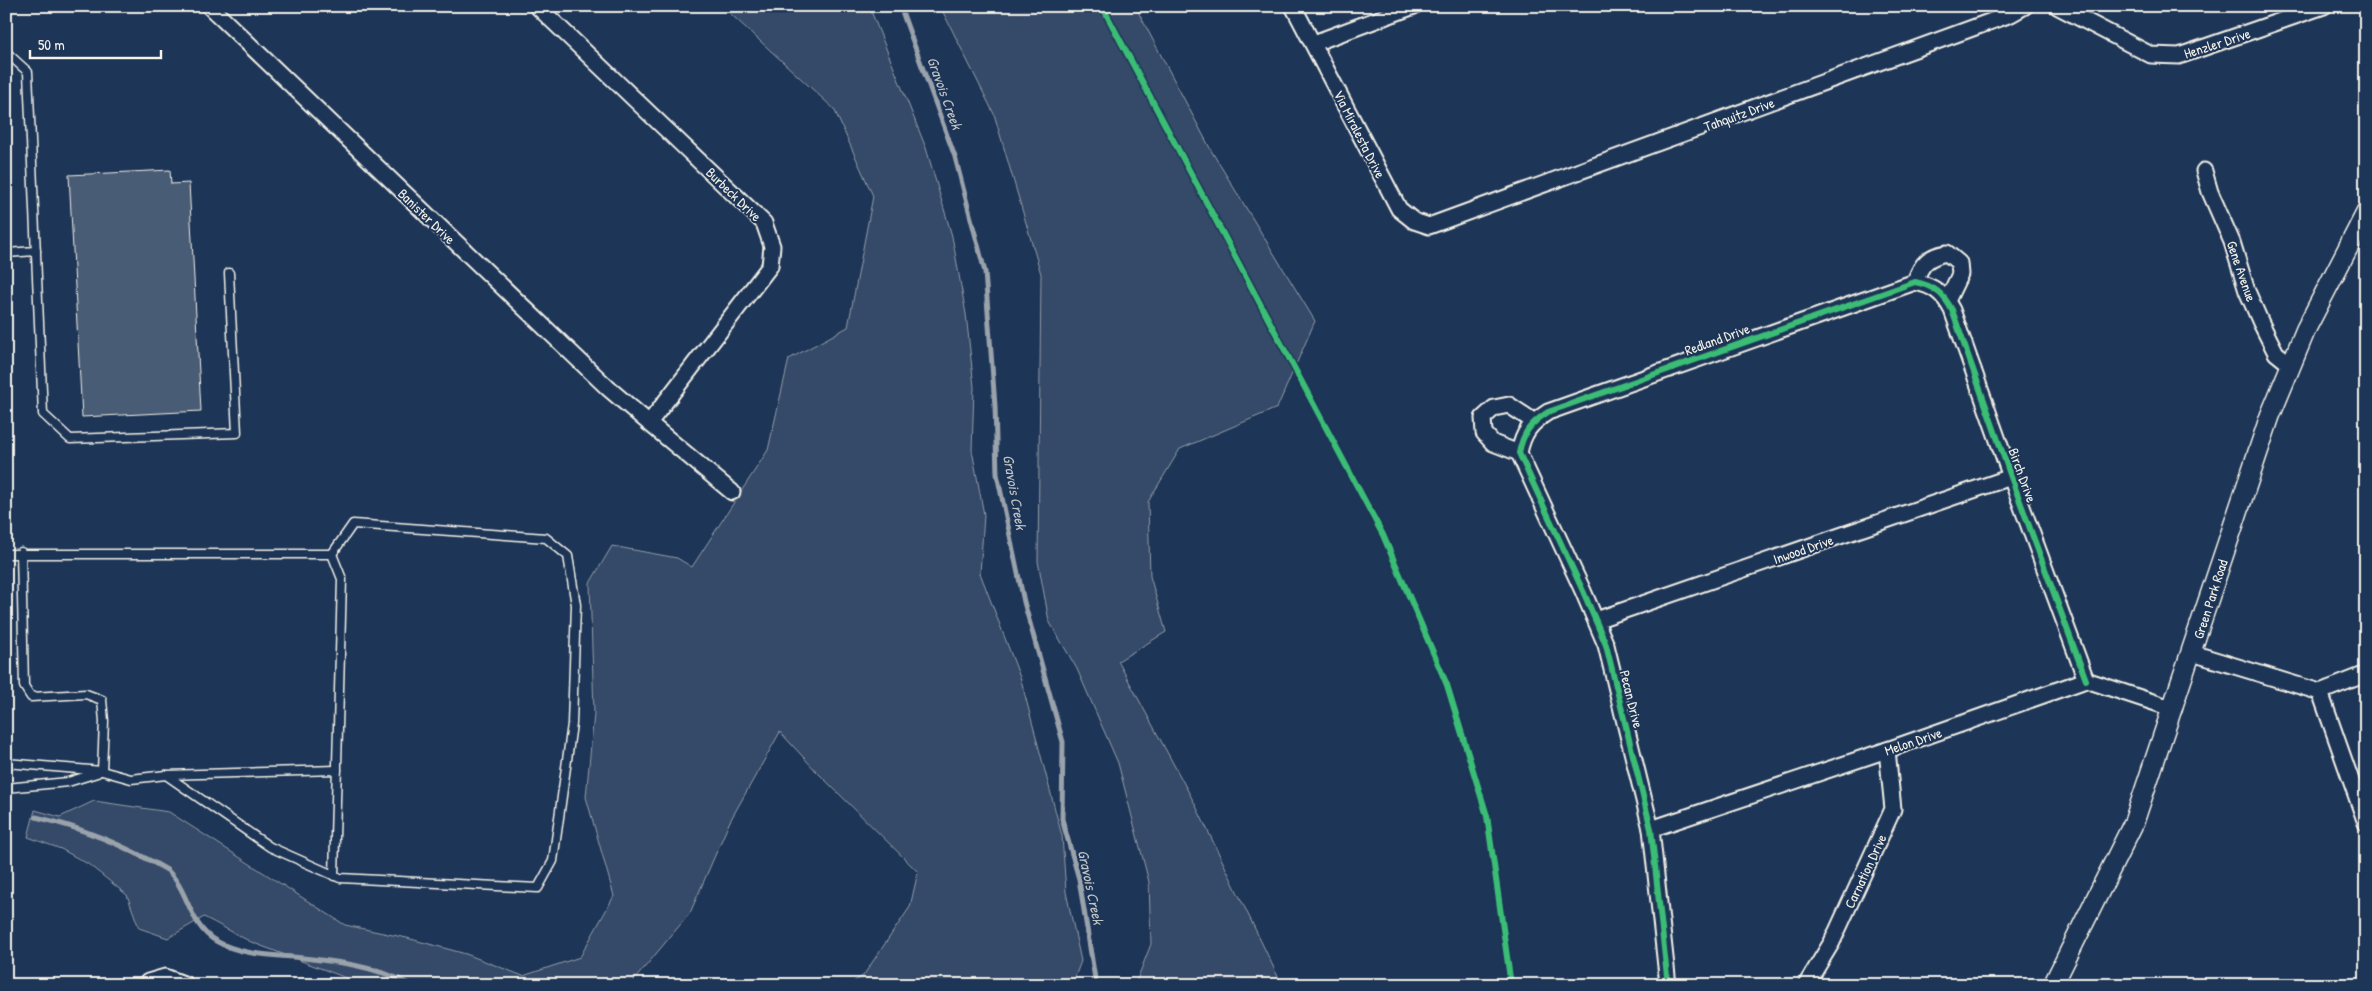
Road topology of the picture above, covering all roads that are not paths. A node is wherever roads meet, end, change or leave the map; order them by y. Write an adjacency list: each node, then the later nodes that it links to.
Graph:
1 (209, 6): 20 (street, Banister Drive)
2 (537, 6): 20 (street, Burbeck Drive)
3 (1293, 6): 8 (street, Via Miralesta Drive)
4 (1414, 6): 8 (street)
5 (2025, 6): 12 (street, Tahquitz Drive)
6 (2057, 6): 7 (street, Henzler Drive)
7 (2324, 6)
8 (1314, 42): 12 (street, Via Miralesta Drive)
9 (6, 52): 13 (lane)
10 (2204, 171): 18 (street, Gene Avenue)
11 (2366, 213): 18 (street, Green Park Road)
12 (1453, 218)
13 (36, 252): 14 (lane); 15 (lane)
14 (6, 253)
15 (230, 274)
16 (1922, 283): 17 (street, Birch Drive); 17 (street); 19 (street, Redland Drive)
17 (1947, 301): 22 (street, Birch Drive)
18 (2291, 365): 28 (street, Green Park Road)
19 (1533, 421): 21 (street, Redland Drive); 21 (street)
20 (649, 423): 23 (street)
21 (1519, 453): 27 (street, Pecan Drive)
22 (2011, 478): 27 (street, Inwood Drive); 30 (street, Birch Drive)
23 (732, 492)
24 (21, 552): 25 (lane); 26 (lane); 36 (lane)
25 (6, 554)
26 (332, 554): 35 (lane); 41 (lane)
27 (1596, 620): 40 (street, Pecan Drive)
28 (2192, 654): 31 (street); 32 (street, Green Park Road)
29 (2366, 674): 31 (street)
30 (2086, 680): 32 (street); 33 (street, Melon Drive)
31 (2320, 692): 39 (street)
32 (2174, 709): 46 (street, Green Park Road)
33 (1887, 750): 40 (street, Melon Drive); 45 (street, Carnation Drive)
34 (6, 763): 36 (lane)
35 (337, 770): 37 (lane); 41 (lane)
36 (102, 771): 37 (lane); 38 (lane)
37 (166, 775): 41 (lane)
38 (6, 788)
39 (2366, 823)
40 (1651, 828): 44 (street, Pecan Drive)
41 (334, 876)
42 (147, 985): 43 (street)
43 (186, 985)
44 (1668, 985)
45 (1806, 985)
46 (2053, 985)

